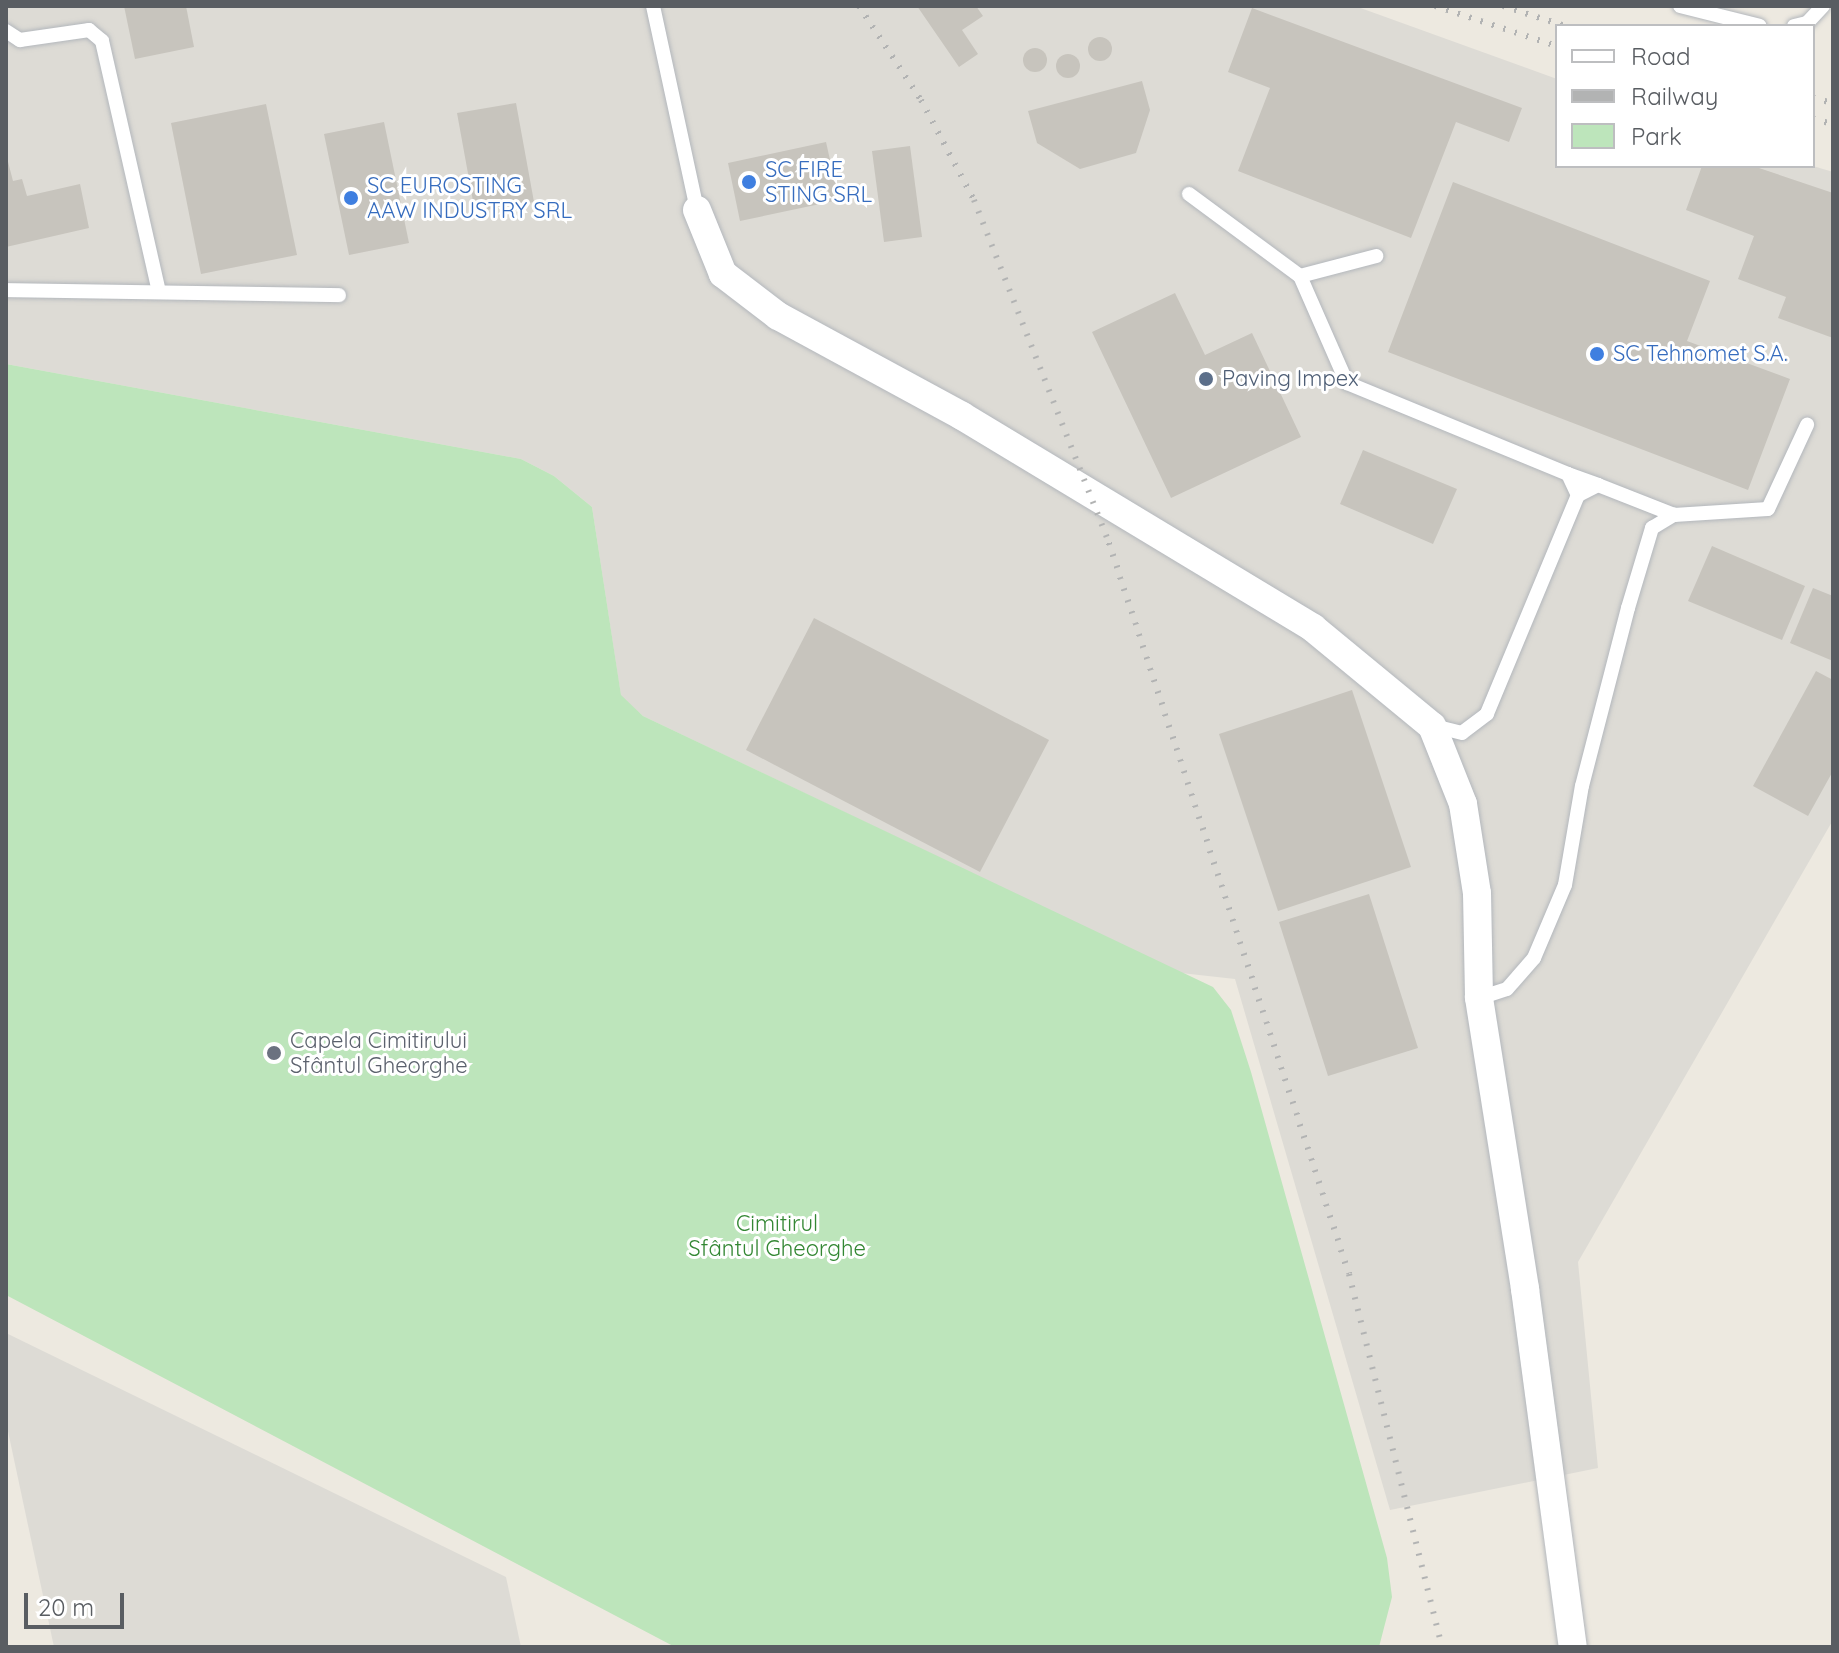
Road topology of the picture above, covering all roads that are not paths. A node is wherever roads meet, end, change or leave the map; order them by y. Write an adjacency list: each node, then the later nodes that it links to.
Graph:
1 (653, 6): 8 (lane)
2 (1680, 6): 4 (lane)
3 (1823, 6): 5 (lane)
4 (1752, 24)
5 (1803, 24)
6 (6, 31): 12 (lane)
7 (1189, 194): 10 (lane)
8 (697, 210): 21 (street)
9 (1376, 256): 10 (lane)
10 (1300, 276): 15 (lane)
11 (6, 290): 12 (lane)
12 (159, 291): 13 (lane)
13 (339, 295)
14 (1807, 425): 19 (lane)
15 (1568, 474): 16 (lane); 17 (lane)
16 (1598, 485): 17 (lane); 18 (lane)
17 (1578, 495): 21 (lane)
18 (1636, 500): 19 (lane); 20 (lane)
19 (1674, 515): 20 (lane)
20 (1652, 528): 22 (lane)
21 (1432, 726): 22 (street)
22 (1479, 998): 23 (street)
23 (1573, 1647)

